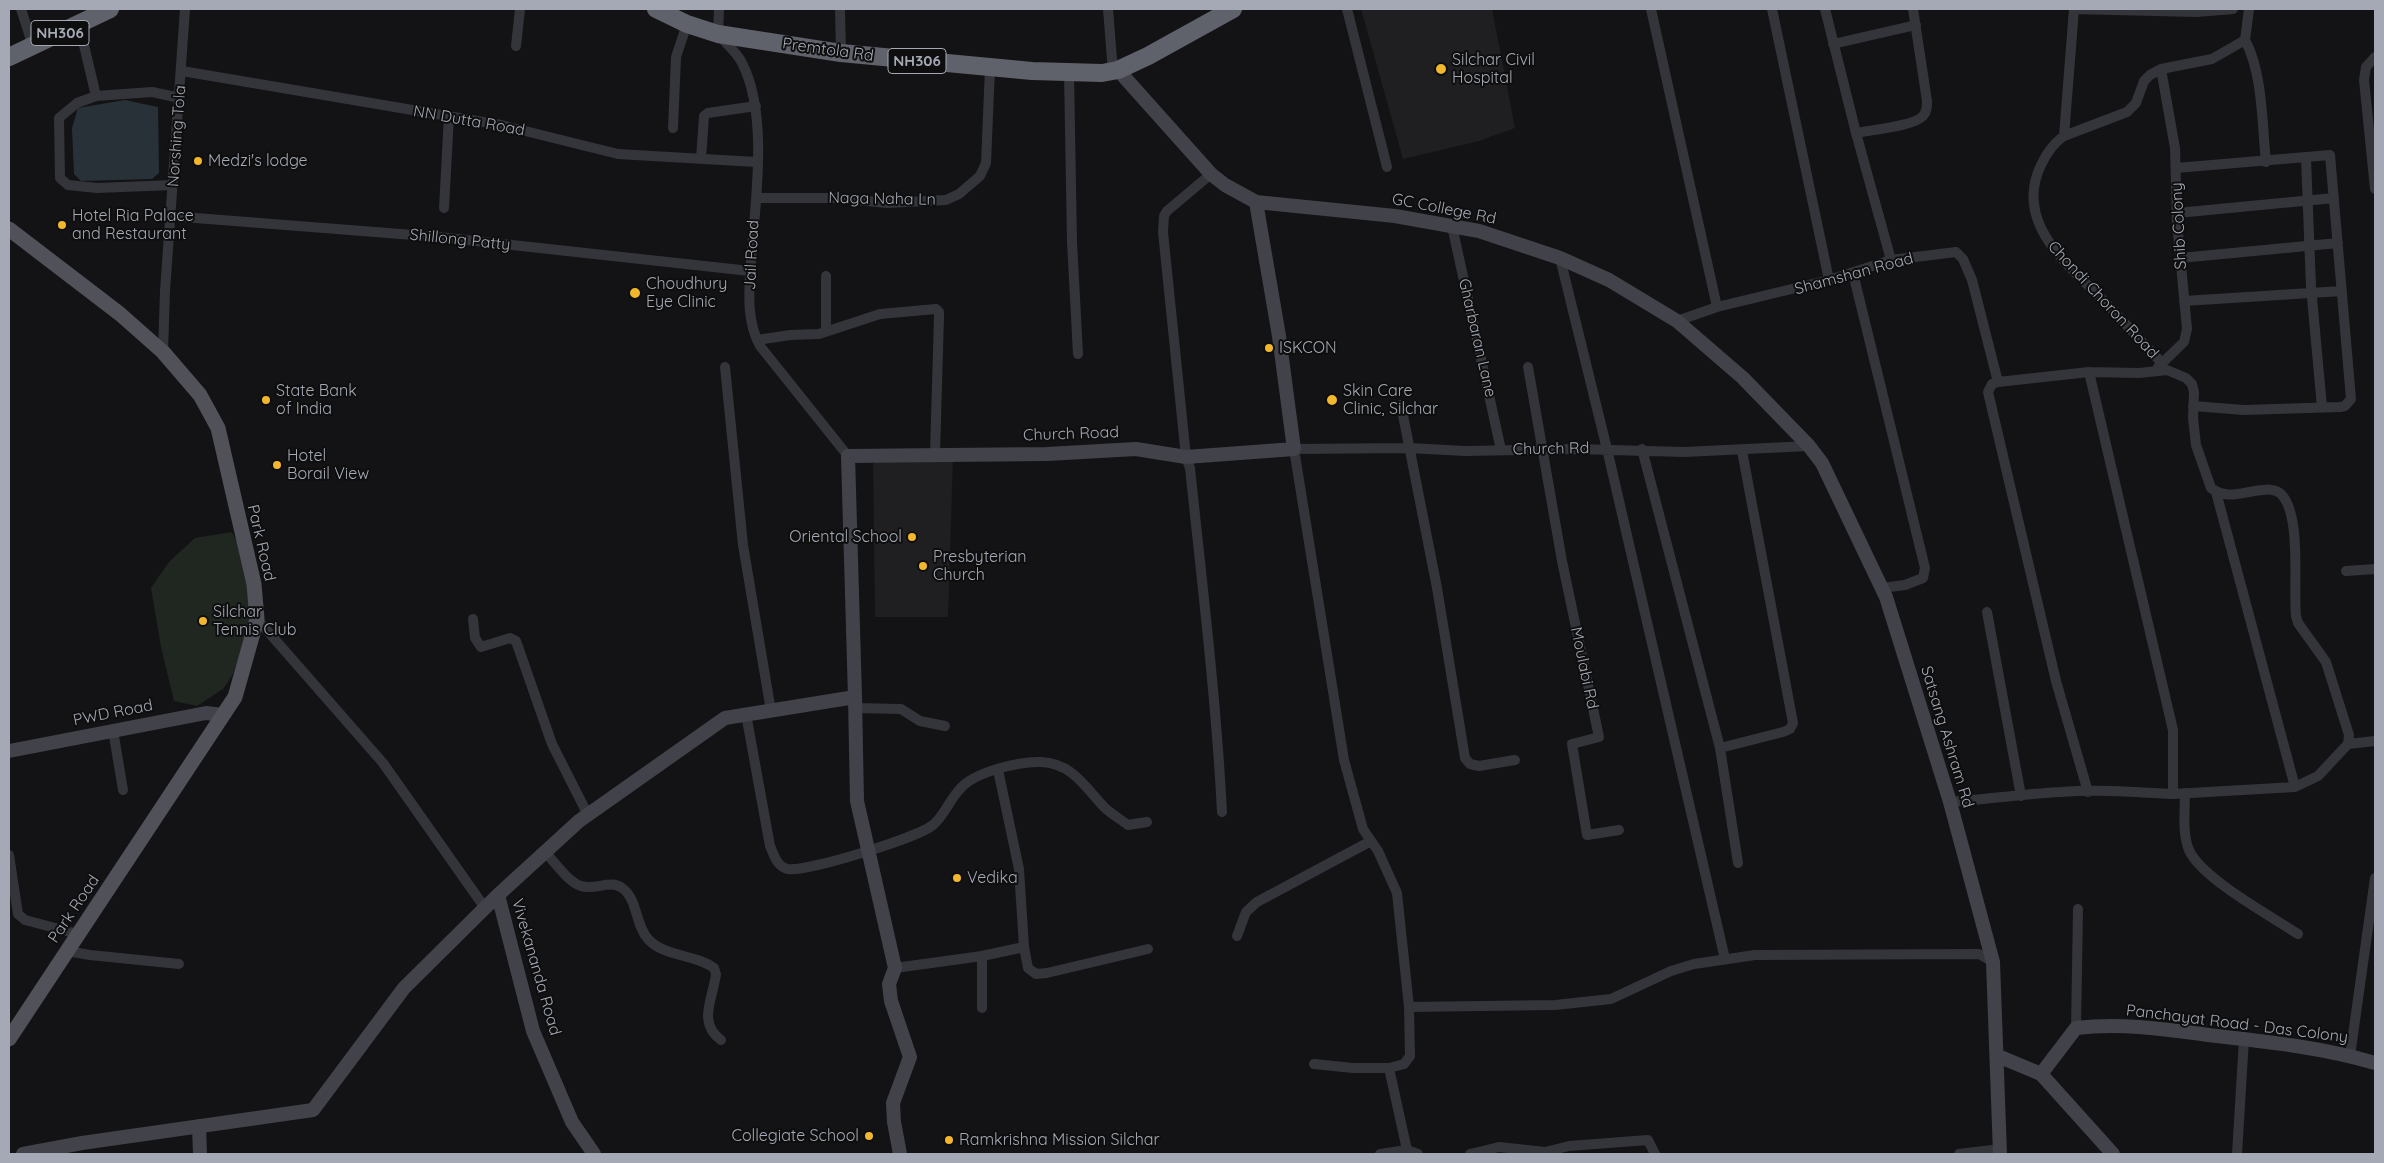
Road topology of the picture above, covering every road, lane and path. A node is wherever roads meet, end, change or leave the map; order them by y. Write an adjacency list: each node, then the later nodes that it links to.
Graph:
1 (21, 9): 24 (street)
2 (110, 9): 18 (highway, NH306)
3 (185, 9): 30 (street, Norshing Tola)
4 (520, 9): 25 (street)
5 (656, 9): 19 (highway, NH306)
6 (719, 9): 21 (street)
7 (840, 9): 26 (street)
8 (1108, 9): 31 (street)
9 (1234, 9): 31 (highway, NH306)
10 (1347, 9): 45 (street)
11 (1651, 9): 71 (street)
12 (1772, 9): 67 (street)
13 (1825, 9): 23 (street)
14 (1913, 9): 20 (street)
15 (2074, 9): 16 (street); 40 (street)
16 (2234, 9)
17 (2249, 9): 22 (street)
18 (79, 24): 24 (highway, NH306); 34 (street)
19 (687, 24): 21 (highway, NH306); 38 (street)
20 (1916, 25): 23 (street); 39 (street)
21 (718, 34): 26 (highway, Premtola Rd / NH306); 36 (street, Jail Road)
22 (2245, 40): 33 (street, Chondi Choron Road); 44 (street)
23 (1833, 44): 39 (street)
24 (34, 46): 27 (highway, NH306)
25 (516, 46)
26 (841, 53): 29 (highway, Premtola Rd / NH306)
27 (9, 57)
28 (2375, 57): 49 (street)
29 (990, 68): 32 (highway, Premtola Rd / NH306); 50 (street, Naga Naha Ln)
30 (182, 71): 35 (street, Norshing Tola); 37 (street, NN Dutta Road)
31 (1115, 71): 32 (highway, Premtola Rd / NH306); 47 (main road, GC College Rd)
32 (1069, 73): 76 (street)
33 (2162, 73): 40 (street, Chondi Choron Road); 46 (street, Shib Colony)
34 (96, 96): 35 (street); 48 (street)
35 (180, 98): 48 (street, Norshing Tola)
36 (756, 106): 42 (street); 43 (street, Jail Road)
37 (449, 116): 42 (street, NN Dutta Road); 54 (street)
38 (673, 128)
39 (1856, 133): 63 (street)
40 (2064, 136): 77 (street, Chondi Choron Road)
41 (2306, 158): 44 (street); 51 (street); 52 (street)
42 (701, 159): 43 (street, NN Dutta Road)
43 (756, 162): 50 (street, Jail Road)
44 (2266, 162): 46 (street)
45 (1387, 167)
46 (2176, 168): 55 (street, Shib Colony)
47 (1210, 174): 53 (main road, GC College Rd); 95 (street)
48 (173, 185): 56 (street, Norshing Tola)
49 (2375, 189)
50 (756, 198): 64 (street, Jail Road)
51 (2334, 198): 52 (street); 59 (street)
52 (2306, 200): 55 (street); 60 (street)
53 (1256, 202): 57 (main road, GC College Rd); 87 (main road)
54 (444, 208)
55 (2177, 213): 62 (street, Shib Colony)
56 (170, 216): 64 (street, Shillong Patty); 75 (street, Norshing Tola)
57 (1452, 226): 61 (main road, GC College Rd); 91 (street, Gharbaran Lane)
58 (9, 229): 75 (main road, Park Road)
59 (2338, 243): 60 (street); 68 (street)
60 (2308, 246): 62 (street); 69 (street)
61 (1560, 258): 72 (main road, GC College Rd); 89 (street)
62 (2180, 258): 70 (street, Shib Colony)
63 (1891, 260): 65 (street, Shamshan Road); 81 (street, Shamshan Road)
64 (750, 271): 74 (street, Jail Road)
65 (1854, 273): 67 (street, Shamshan Road); 99 (street)
66 (826, 276): 73 (street)
67 (1829, 280): 71 (street, Shamshan Road)
68 (2342, 291): 69 (street); 84 (street)
69 (2311, 292): 70 (street); 84 (street)
70 (2184, 301): 77 (street, Shib Colony)
71 (1717, 307): 72 (street, Shamshan Road)
72 (1676, 321): 85 (main road, GC College Rd)
73 (826, 332): 74 (street); 93 (street)
74 (757, 340): 94 (street, Jail Road)
75 (163, 352): 101 (main road, Park Road)
76 (1078, 354)
77 (2162, 363): 80 (street); 83 (street)
78 (726, 367): 104 (street)
79 (1528, 367): 88 (street)
80 (2088, 372): 81 (street); 119 (street)
81 (1998, 382): 117 (street)
82 (1401, 405): 86 (street)
83 (2198, 407): 84 (street); 96 (street)
84 (2322, 407)
85 (1809, 446): 92 (street, Church Rd); 99 (main road, Satsang Ashram Rd)
86 (1409, 448): 87 (street, Church Rd); 91 (street, Church Rd); 113 (street)
87 (1294, 449): 95 (main road, Church Road); 126 (street)
88 (1542, 449): 89 (street, Church Rd); 91 (street, Church Rd); 125 (street, Moulabi Rd)
89 (1607, 449): 90 (street, Church Rd); 142 (street)
90 (1642, 449): 92 (street, Church Rd); 111 (street)
91 (1501, 450)
92 (1742, 451): 111 (street)
93 (935, 454): 94 (main road, Church Road); 95 (main road, Church Road)
94 (848, 456): 103 (main road)
95 (1186, 457): 122 (street)
96 (2216, 492): 110 (street); 115 (street)
97 (2375, 569): 98 (street)
98 (2346, 571)
99 (1881, 588): 121 (main road, Satsang Ashram Rd)
100 (1987, 612): 120 (street)
101 (257, 619): 106 (main road, Park Road); 133 (street)
102 (472, 619): 123 (street)
103 (856, 703): 104 (main road); 107 (street); 127 (main road)
104 (771, 710): 105 (main road)
105 (746, 714): 123 (main road); 127 (street)
106 (223, 715): 108 (main road, PWD Road); 135 (main road, Park Road)
107 (945, 726)
108 (113, 730): 112 (main road, PWD Road); 116 (street)
109 (2375, 741): 110 (street)
110 (2348, 744): 115 (street)
111 (1720, 748): 130 (street)
112 (9, 751)
113 (1515, 760)
114 (998, 770): 124 (street); 127 (street); 138 (street)
115 (2295, 787): 118 (street)
116 (123, 790)
117 (2088, 792): 119 (street); 120 (street)
118 (2185, 793): 119 (street); 136 (street)
119 (2173, 794)
120 (2021, 796): 121 (street)
121 (1950, 802): 143 (main road, Satsang Ashram Rd)
122 (1222, 812)
123 (588, 815): 128 (main road)
124 (1146, 822)
125 (1619, 830)
126 (1371, 841): 137 (street); 146 (street)
127 (867, 850): 145 (main road)
128 (545, 852): 132 (main road); 151 (street)
129 (9, 856): 135 (street)
130 (1738, 863)
131 (2375, 878): 153 (street)
132 (498, 895): 133 (main road); 164 (main road, Vivekananda Road)
133 (485, 908): 158 (main road)
134 (2078, 909): 148 (street)
135 (78, 934): 140 (main road, Park Road)
136 (2298, 934)
137 (1237, 936)
138 (1024, 947): 139 (street); 141 (street)
139 (1148, 949)
140 (67, 951): 144 (street); 149 (main road, Park Road)
141 (982, 956): 145 (street); 147 (street)
142 (1725, 959): 143 (street); 146 (street)
143 (1993, 962): 152 (main road, Satsang Ashram Rd)
144 (179, 964)
145 (895, 968): 165 (main road)
146 (1409, 1007): 156 (street)
147 (982, 1008)
148 (2076, 1028): 150 (main road, Panchayat Road - Das Colony); 157 (main road)
149 (9, 1039)
150 (2244, 1039): 153 (main road, Panchayat Road - Das Colony); 172 (street)
151 (721, 1040)
152 (1998, 1056): 157 (main road); 161 (main road)
153 (2350, 1056): 154 (main road, Panchayat Road - Das Colony)
154 (2375, 1063)
155 (1314, 1064): 156 (street)
156 (1389, 1068): 159 (street)
157 (2041, 1074): 171 (main road)
158 (199, 1126): 162 (main road); 163 (main road)
159 (1407, 1150): 166 (street); 167 (street)
160 (1577, 1150): 168 (street); 169 (street)
161 (2000, 1152): 170 (street)
162 (23, 1154)
163 (200, 1154)
164 (594, 1154)
165 (900, 1154)
166 (1380, 1154)
167 (1418, 1154)
168 (1470, 1154)
169 (1655, 1154)
170 (1959, 1154)
171 (2113, 1154)
172 (2237, 1154)

